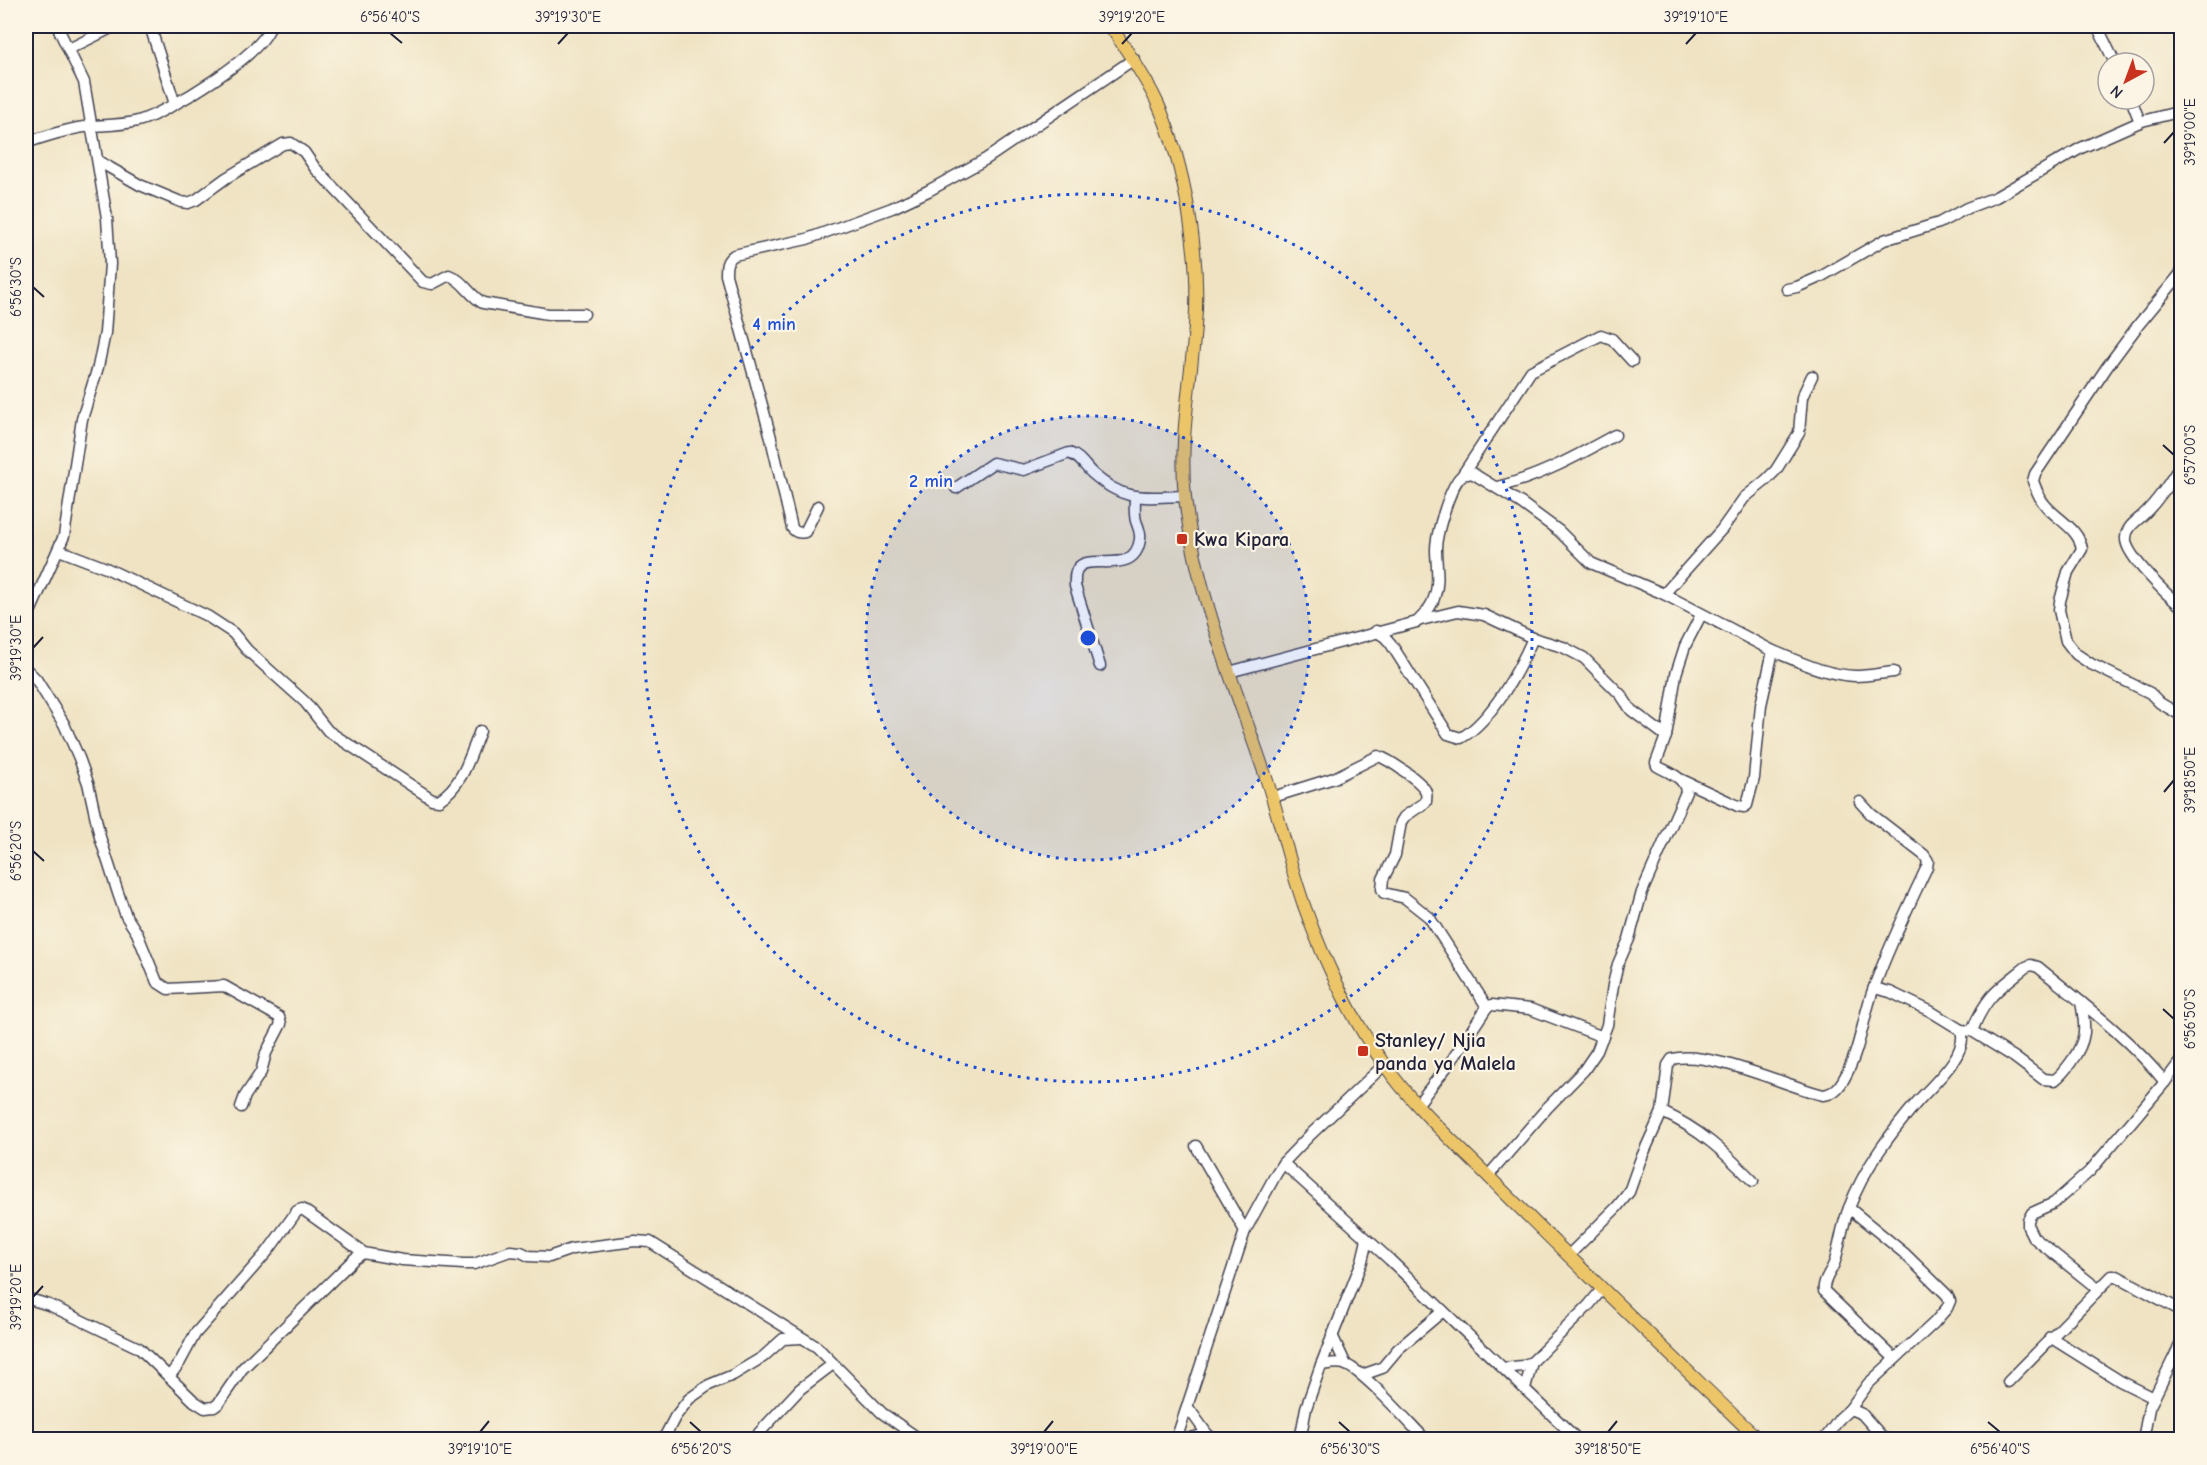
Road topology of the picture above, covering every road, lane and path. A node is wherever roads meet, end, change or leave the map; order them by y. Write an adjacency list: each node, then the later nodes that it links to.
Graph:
1 (57, 26): 7 (street)
2 (115, 26): 7 (street)
3 (150, 26): 10 (street)
4 (270, 26): 10 (street)
5 (1110, 26): 9 (main road)
6 (2097, 26): 8 (street)
7 (69, 49): 14 (street)
8 (2109, 51)
9 (1134, 59): 27 (main road); 29 (street)
10 (175, 104): 14 (street)
11 (2136, 111): 13 (street)
12 (2181, 111): 13 (street)
13 (2140, 122): 18 (street)
14 (90, 126): 15 (street); 16 (street)
15 (26, 143)
16 (98, 161): 19 (street); 30 (street)
17 (2181, 272): 43 (street)
18 (1787, 289)
19 (584, 314)
20 (1632, 362): 24 (street)
21 (1812, 376): 31 (street)
22 (1615, 435): 25 (street)
23 (2181, 463): 32 (street)
24 (1463, 474): 25 (street); 35 (street)
25 (1497, 487): 31 (street)
26 (956, 488): 28 (street)
27 (1185, 496): 28 (street); 41 (main road)
28 (1135, 497): 39 (street)
29 (818, 506)
30 (59, 550): 34 (street); 44 (street)
31 (1664, 594): 33 (street)
32 (2181, 607)
33 (1701, 615): 38 (street); 45 (street)
34 (26, 621)
35 (1417, 622): 36 (street); 37 (street)
36 (1376, 631): 37 (street); 41 (street)
37 (1533, 638): 45 (street)
38 (1773, 651): 42 (street); 46 (street)
39 (1100, 666)
40 (26, 669): 58 (street)
41 (1229, 672): 47 (main road)
42 (1894, 672)
43 (2181, 716)
44 (480, 731)
45 (1666, 736): 46 (street)
46 (1682, 780): 53 (street)
47 (1273, 797): 51 (street); 55 (main road)
48 (1860, 802): 49 (street)
49 (1874, 988): 52 (street); 59 (street)
50 (2081, 1002): 52 (street); 52 (street); 56 (street)
51 (1487, 1007): 53 (street); 57 (street)
52 (1967, 1031): 64 (street)
53 (1603, 1037): 62 (street)
54 (2181, 1059): 56 (street)
55 (1384, 1065): 57 (main road); 61 (street)
56 (2165, 1082): 70 (street)
57 (1417, 1105): 62 (main road)
58 (241, 1107)
59 (1662, 1112): 63 (street); 68 (street)
60 (1196, 1146): 65 (street)
61 (1283, 1162): 65 (street); 66 (street)
62 (1488, 1176): 68 (main road)
63 (1753, 1181)
64 (1849, 1208): 78 (street); 78 (street)
65 (1245, 1231): 89 (street)
66 (1367, 1240): 72 (street); 74 (street)
67 (364, 1253): 76 (street); 85 (street); 85 (street)
68 (1568, 1256): 69 (main road)
69 (1602, 1289): 79 (street); 100 (main road)
70 (2098, 1289): 73 (street); 75 (street)
71 (26, 1298): 85 (street)
72 (1443, 1311): 83 (street); 84 (street)
73 (2181, 1311)
74 (1332, 1335): 81 (street); 82 (street)
75 (2050, 1337): 86 (street); 88 (street)
76 (802, 1338): 80 (street); 93 (street)
77 (2181, 1341): 88 (street)
78 (1894, 1359): 90 (street)
79 (1532, 1362): 83 (street); 87 (street)
80 (833, 1364): 91 (street); 94 (street)
81 (1321, 1365): 82 (street); 97 (street)
82 (1346, 1365): 84 (street)
83 (1504, 1368): 87 (street)
84 (1362, 1375): 98 (street)
85 (169, 1377)
86 (2008, 1382)
87 (1525, 1388): 99 (street)
88 (2154, 1398): 103 (street)
89 (1187, 1406): 92 (street); 95 (street)
90 (1850, 1409): 101 (street); 102 (street)
91 (759, 1433)
92 (1210, 1437): 96 (street)
93 (663, 1440)
94 (921, 1440)
95 (1176, 1440)
96 (1182, 1440)
97 (1300, 1440)
98 (1426, 1440)
99 (1578, 1440)
100 (1759, 1440)
101 (1824, 1440)
102 (1885, 1440)
103 (2143, 1440)

